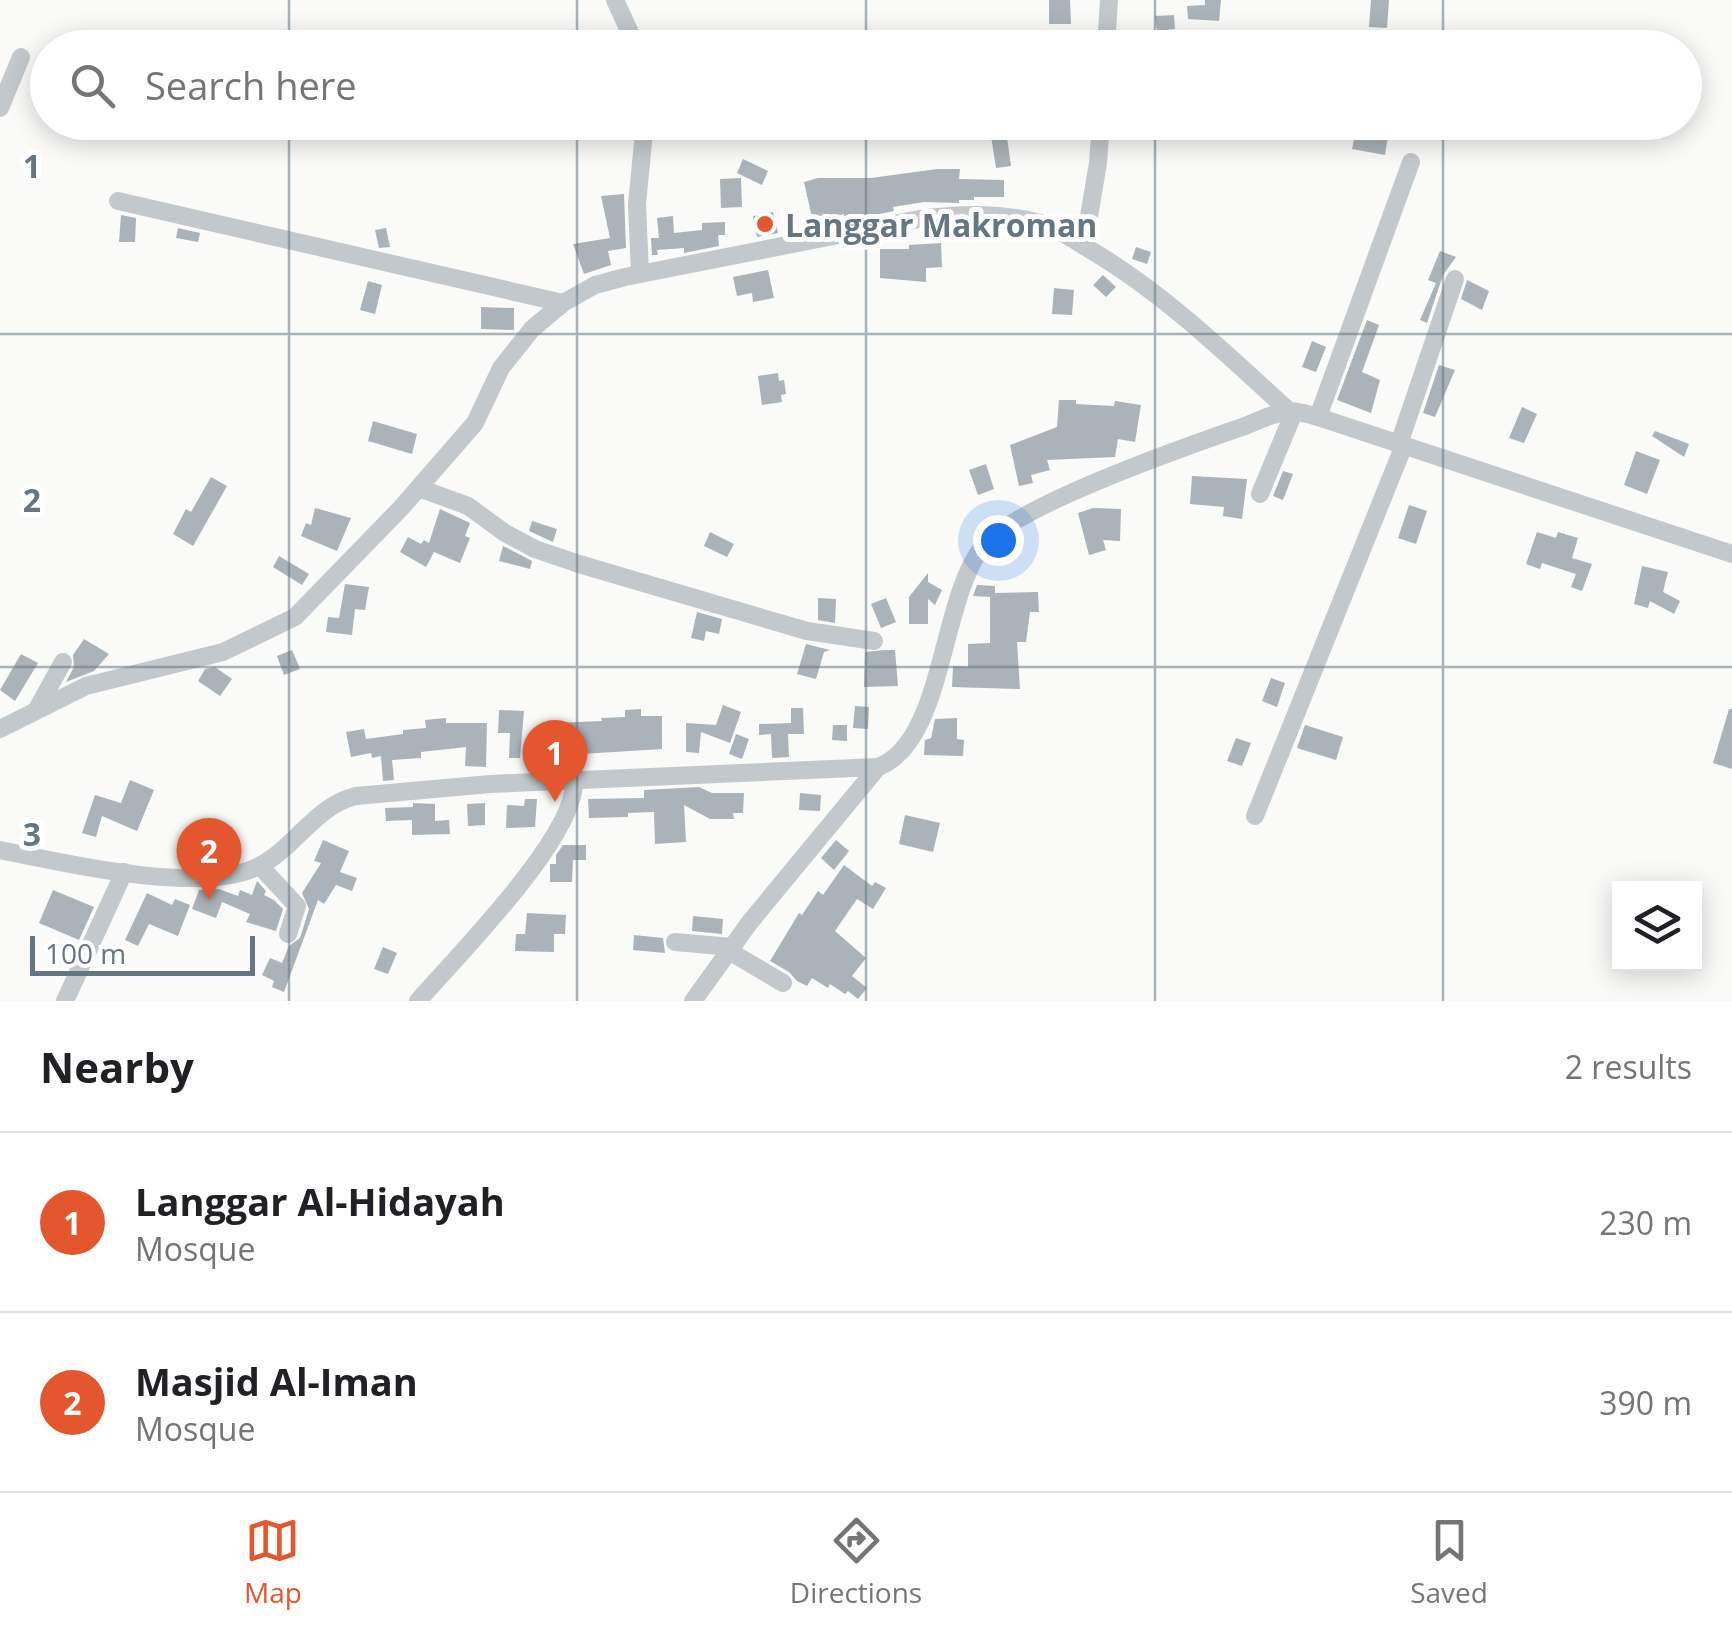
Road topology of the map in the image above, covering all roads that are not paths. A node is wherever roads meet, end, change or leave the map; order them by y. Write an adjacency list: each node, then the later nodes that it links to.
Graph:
1 (615, 0): 3 (street)
2 (1109, 0): 4 (street)
3 (629, 30)
4 (1107, 30)
5 (21, 57): 6 (street)
6 (0, 108)
7 (643, 140): 12 (street)
8 (1099, 140): 11 (street)
9 (1411, 162): 16 (street)
10 (118, 200): 14 (street)
11 (1084, 246): 12 (street); 15 (street)
12 (640, 274): 14 (street)
13 (1455, 280): 17 (street)
14 (562, 303): 18 (street)
15 (1292, 411): 16 (street); 19 (street); 25 (street)
16 (1318, 417): 17 (street)
17 (1401, 444): 20 (street); 27 (street)
18 (419, 488): 21 (street); 23 (street)
19 (1260, 494)
20 (1732, 554)
21 (874, 641)
22 (62, 662): 23 (street)
23 (36, 710): 24 (street)
24 (0, 729)
25 (878, 767): 26 (street); 33 (street)
26 (574, 781): 29 (street); 35 (street)
27 (1255, 816)
28 (0, 850): 30 (street)
29 (260, 866): 30 (street); 31 (street)
30 (124, 872): 36 (street)
31 (288, 934)
32 (675, 942): 33 (street)
33 (730, 949): 34 (street); 37 (street)
34 (783, 983)
35 (425, 1000)
36 (66, 1001)
37 (693, 1001)

